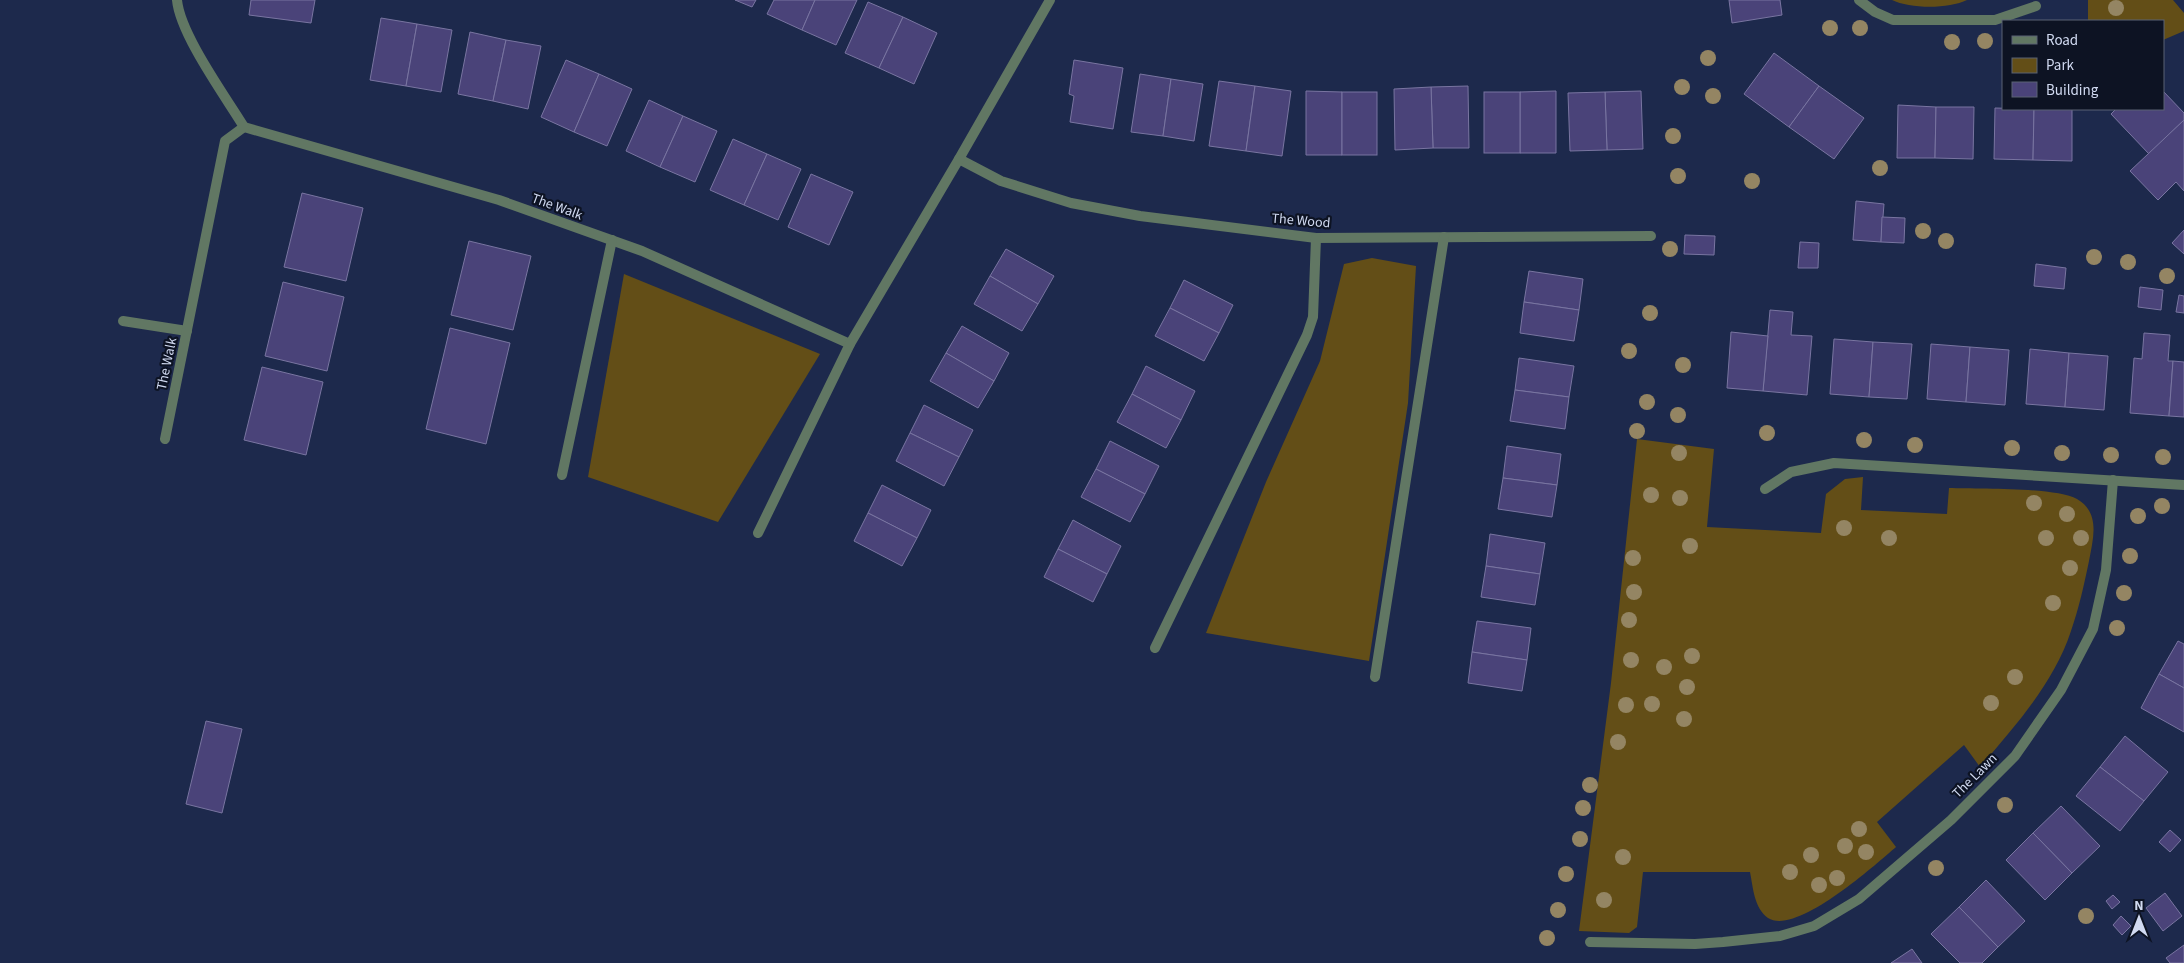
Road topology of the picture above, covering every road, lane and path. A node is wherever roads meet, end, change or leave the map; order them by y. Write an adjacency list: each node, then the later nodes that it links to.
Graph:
1 (177, 0): 5 (street)
2 (1050, 0): 6 (street)
3 (1859, 0): 4 (street)
4 (2036, 6)
5 (244, 127): 10 (street, The Walk); 12 (street, The Walk)
6 (959, 160): 9 (street, The Wood); 13 (street)
7 (1651, 236): 8 (street, The Wood)
8 (1444, 237): 9 (street, The Wood); 21 (street)
9 (1316, 238): 20 (street)
10 (612, 240): 13 (street, The Walk); 15 (street)
11 (122, 321): 12 (street)
12 (187, 332): 14 (street, The Walk)
13 (850, 344): 19 (street)
14 (165, 439)
15 (562, 475)
16 (2113, 480): 17 (street); 18 (street); 22 (street, The Lawn)
17 (2184, 485)
18 (1765, 489)
19 (758, 533)
20 (1155, 648)
21 (1375, 677)
22 (1590, 942)

